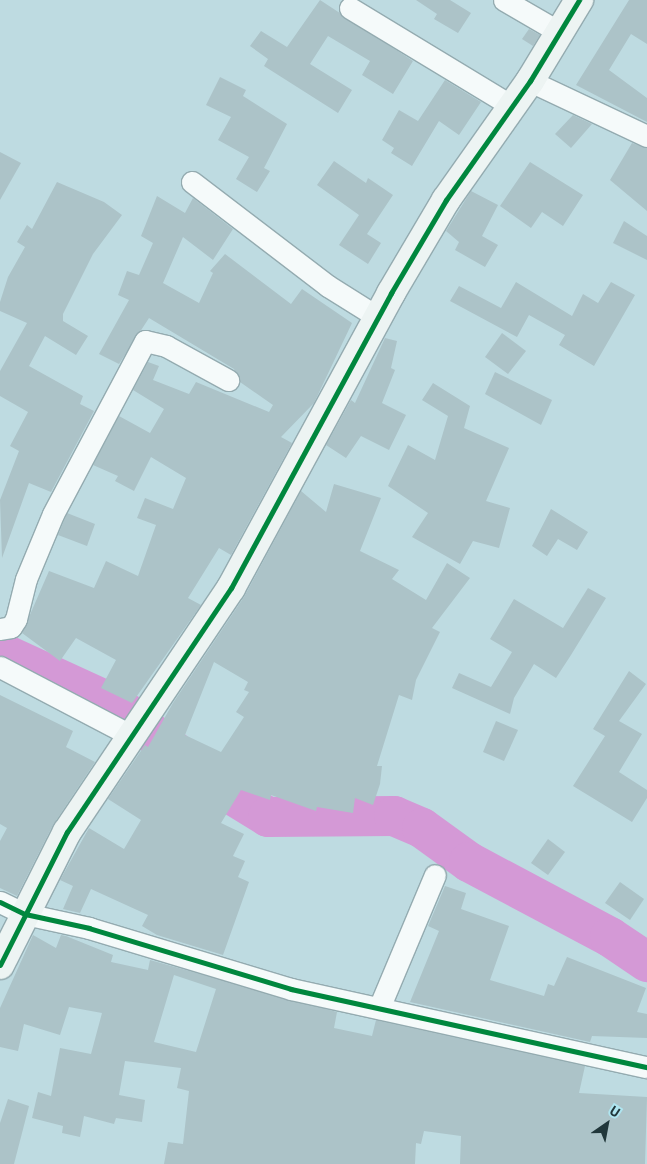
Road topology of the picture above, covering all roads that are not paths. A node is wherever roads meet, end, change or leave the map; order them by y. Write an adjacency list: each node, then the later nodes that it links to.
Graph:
1 (504, 0): 4 (street)
2 (579, 0): 4 (street)
3 (350, 8): 6 (street)
4 (561, 33): 5 (street)
5 (530, 81): 6 (street); 7 (street)
6 (510, 105): 9 (street)
7 (647, 136)
8 (192, 182): 9 (street)
9 (379, 318): 13 (street)
10 (228, 380): 11 (street)
11 (0, 629)
12 (0, 667): 13 (street)
13 (139, 728): 16 (street)
14 (435, 875): 18 (street)
15 (0, 902): 16 (street)
16 (26, 914): 17 (street); 18 (street)
17 (0, 965)
18 (379, 1008): 19 (street)
19 (647, 1067)

